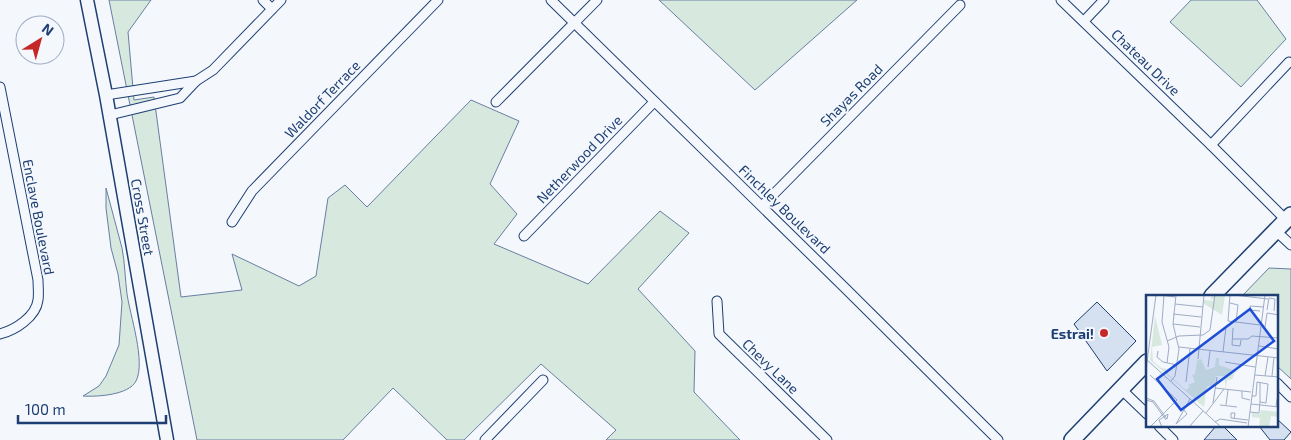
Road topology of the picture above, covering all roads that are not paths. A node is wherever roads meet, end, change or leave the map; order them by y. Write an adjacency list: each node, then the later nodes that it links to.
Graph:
1 (87, 0): 16 (main road, Cross Street)
2 (263, 0): 10 (street)
3 (281, 0): 10 (street)
4 (438, 0): 22 (street, Waldorf Terrace)
5 (551, 0): 12 (street, Finchley Boulevard)
6 (597, 0): 12 (street)
7 (1062, 0): 11 (street, Chateau Drive)
8 (1104, 0): 11 (street)
9 (960, 5): 21 (street, Shayas Road)
10 (272, 9): 14 (street)
11 (1084, 21): 20 (street, Chateau Drive)
12 (573, 23): 17 (street); 18 (street, Finchley Boulevard)
13 (1289, 62): 20 (street)
14 (196, 81): 16 (street); 19 (street)
15 (0, 87): 28 (street, Enclave Boulevard)
16 (106, 95): 19 (main road, Cross Street)
17 (496, 102)
18 (654, 102): 21 (street, Finchley Boulevard); 24 (street, Netherwood Drive)
19 (110, 115): 36 (main road, Cross Street)
20 (1211, 145): 23 (street, Chateau Drive)
21 (762, 206): 39 (street, Finchley Boulevard)
22 (232, 222)
23 (1284, 222): 25 (street, Chateau Drive); 26 (highway)
24 (524, 236)
25 (1291, 245)
26 (1213, 295)
27 (717, 301): 38 (street, Chevy Lane)
28 (0, 334)
29 (1146, 363): 32 (highway)
30 (543, 380): 37 (street)
31 (1278, 384): 33 (street)
32 (1121, 389): 34 (street); 40 (highway)
33 (1291, 396)
34 (1146, 413)
35 (1161, 428): 41 (street)
36 (167, 440)
37 (485, 440)
38 (827, 440)
39 (998, 440)
40 (1072, 440)
41 (1173, 440)

